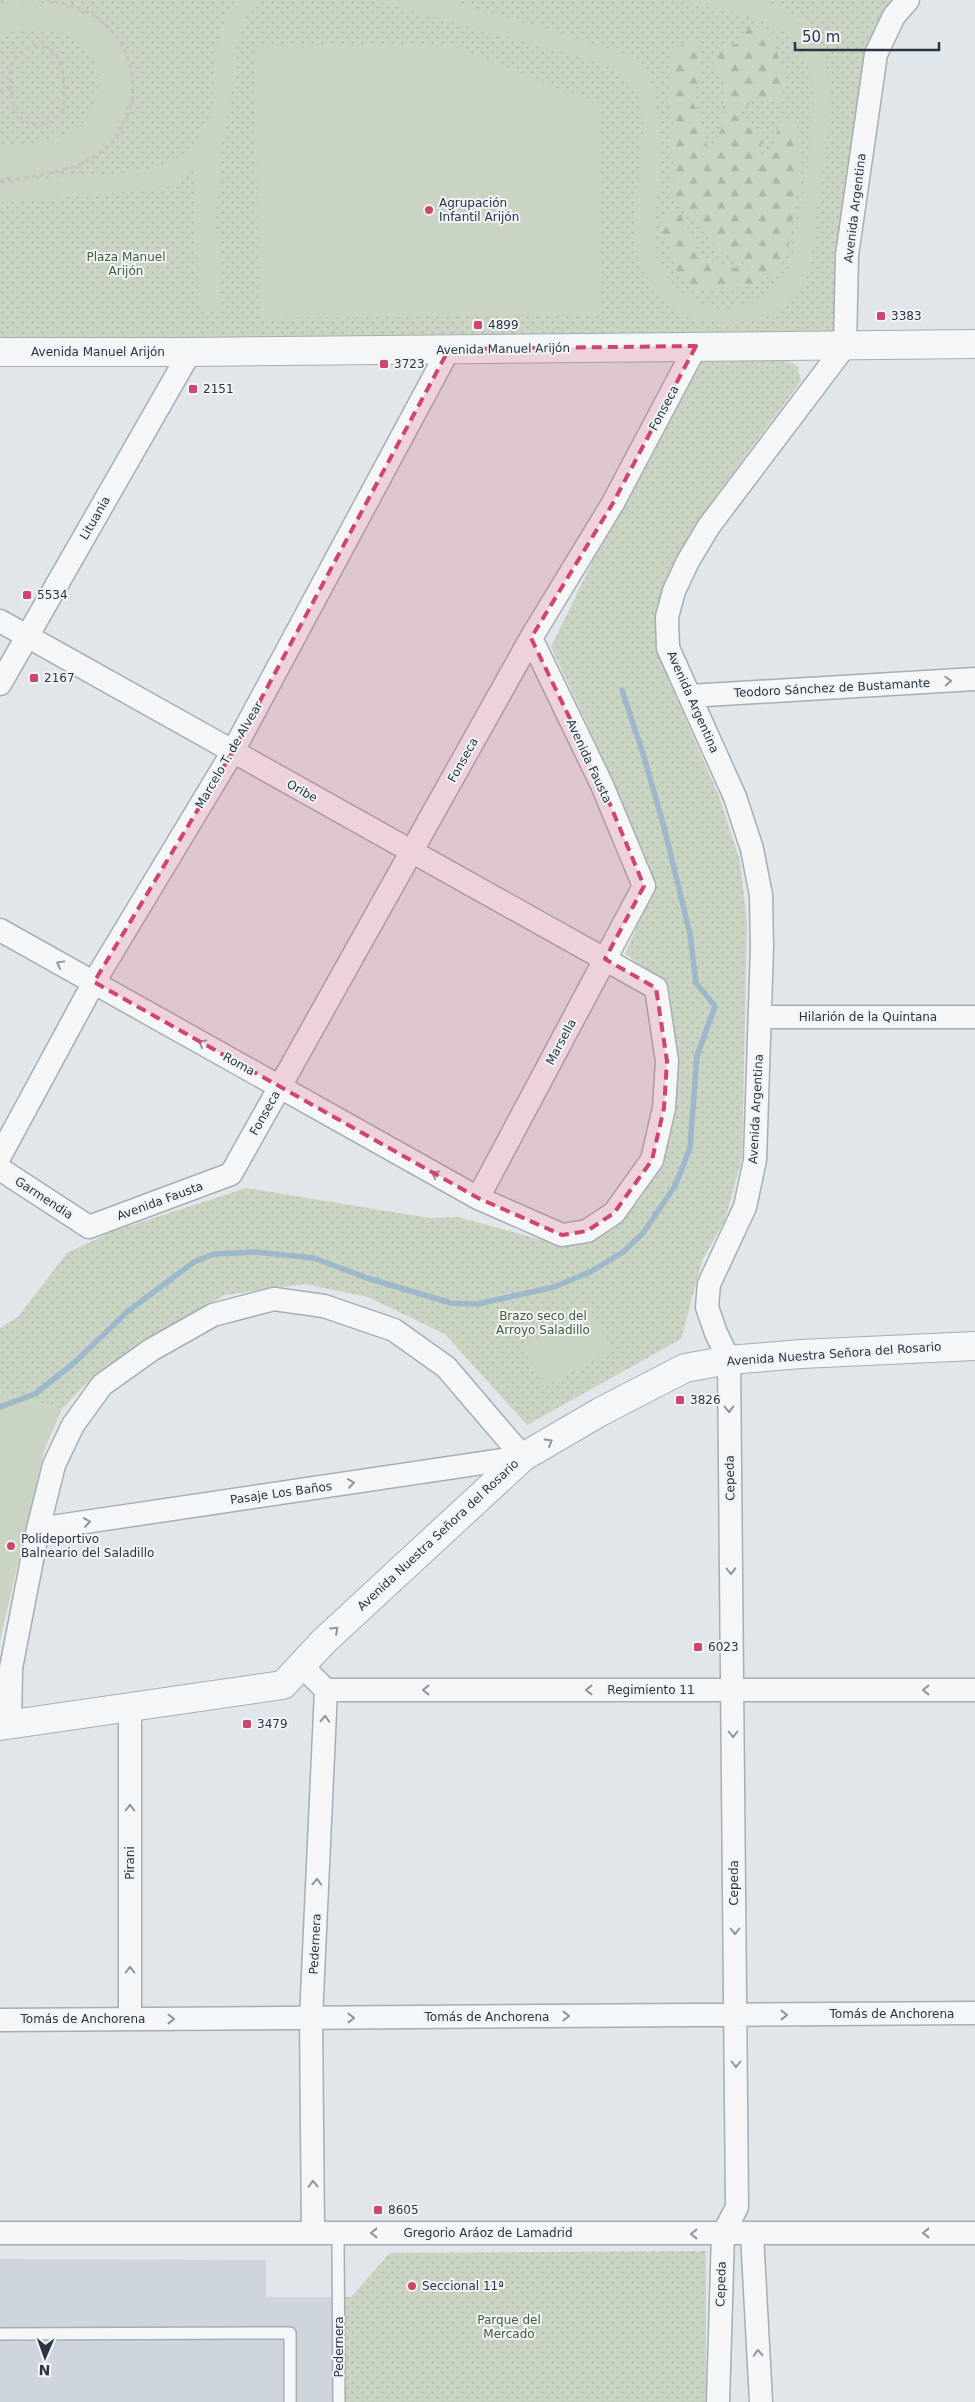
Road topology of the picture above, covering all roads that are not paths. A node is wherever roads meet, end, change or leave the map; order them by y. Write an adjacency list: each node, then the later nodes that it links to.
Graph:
1 (908, 0): 4 (street, Avenida Argentina)
2 (975, 344): 4 (street, Avenida Manuel Arijón)
3 (696, 346): 4 (street, Avenida Manuel Arijón); 5 (street, Avenida Manuel Arijón); 10 (street, Fonseca)
4 (845, 346): 13 (street, Avenida Argentina)
5 (449, 349): 7 (street, Avenida Manuel Arijón); 14 (street, Marcelo T. de Alvear)
6 (0, 352): 7 (street, Avenida Manuel Arijón)
7 (190, 352): 9 (street, Lituania)
8 (0, 621): 9 (street, Oribe)
9 (27, 636): 12 (street, Lituania); 14 (street, Oribe)
10 (531, 638): 15 (street, Fonseca); 16 (street, Avenida Fausta)
11 (975, 679): 13 (street, Teodoro Sánchez de Bustamante, one-way to 11)
12 (0, 684)
13 (690, 696): 20 (street, Avenida Argentina)
14 (232, 753): 15 (street, Oribe); 19 (street, Marcelo T. de Alvear)
15 (412, 851): 18 (street, Oribe); 22 (street, Fonseca)
16 (644, 886): 18 (street, Marsella)
17 (0, 930): 19 (street, Roma, one-way to 17)
18 (605, 959): 26 (street, Marsella); 26 (street)
19 (94, 982): 22 (street, Roma, one-way to 19); 23 (street, Marcelo T. de Alvear)
20 (760, 1017): 21 (street, Hilarión de la Quintana); 29 (street, Avenida Argentina)
21 (975, 1017)
22 (280, 1087): 25 (street, Fonseca); 26 (street, Roma, one-way to 22)
23 (0, 1156)
24 (0, 1169): 27 (street, Garmendia)
25 (231, 1174): 27 (street, Avenida Fausta)
26 (478, 1198)
27 (89, 1227)
28 (975, 1346): 29 (street, Avenida Nuestra Señora del Rosario)
29 (729, 1360): 30 (street, Avenida Nuestra Señora del Rosario, one-way to 29); 34 (street, Cepeda, one-way to 34)
30 (523, 1457): 31 (street, Pasaje Los Baños, one-way to 30); 31 (street); 32 (street, Avenida Nuestra Señora del Rosario, one-way to 30)
31 (38, 1529): 37 (street)
32 (301, 1665): 33 (street); 36 (street, Avenida Nuestra Señora del Rosario)
33 (326, 1690): 34 (street, Regimiento 11, one-way to 33); 40 (street, Pedernera, one-way to 33)
34 (733, 1690): 35 (street, Regimiento 11, one-way to 34); 39 (street, Cepeda, one-way to 39)
35 (975, 1690)
36 (130, 1708): 37 (street, Avenida Nuestra Señora del Rosario); 41 (street, Pirani, one-way to 36)
37 (5, 1726)
38 (975, 2013): 39 (street, Tomás de Anchorena, one-way to 38)
39 (736, 2015): 40 (street, Tomás de Anchorena, one-way to 39); 47 (street, Cepeda, one-way to 47)
40 (311, 2018): 41 (street, Tomás de Anchorena, one-way to 40); 45 (street, Pedernera, one-way to 40)
41 (130, 2019): 42 (street, Tomás de Anchorena)
42 (0, 2020)
43 (975, 2232): 48 (street, Gregorio Aráoz de Lamadrid, one-way to 48)
44 (0, 2233): 45 (street, Gregorio Aráoz de Lamadrid)
45 (313, 2233): 46 (street, Gregorio Aráoz de Lamadrid)
46 (338, 2233): 47 (street, Gregorio Aráoz de Lamadrid, one-way to 46); 51 (lane, Pedernera)
47 (723, 2234): 48 (street, Gregorio Aráoz de Lamadrid); 52 (street, Cepeda)
48 (752, 2234): 53 (street, one-way to 48)
49 (0, 2334): 50 (lane)
50 (290, 2402)
51 (339, 2402)
52 (718, 2402)
53 (761, 2402)

